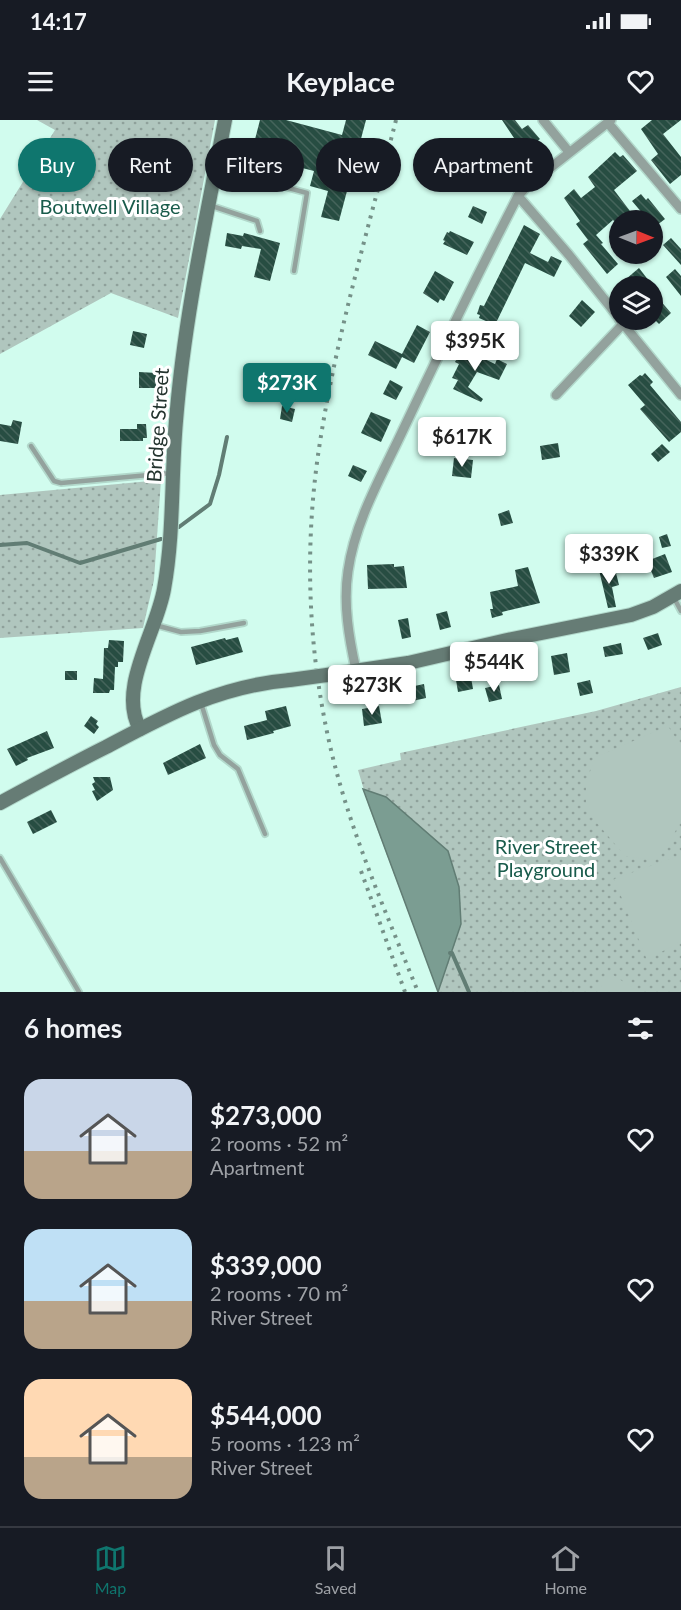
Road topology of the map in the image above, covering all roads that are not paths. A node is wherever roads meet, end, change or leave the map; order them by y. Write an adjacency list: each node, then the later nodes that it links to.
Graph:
1 (225, 120): 4 (main road, Bridge Street)
2 (543, 120): 5 (street)
3 (610, 122): 5 (street); 10 (street)
4 (222, 138)
5 (569, 152): 8 (street)
6 (212, 192): 9 (main road, Bridge Street)
7 (303, 192): 12 (lane)
8 (518, 196): 13 (street); 24 (street)
9 (209, 205): 11 (lane); 19 (main road, Bridge Street)
10 (681, 209)
11 (260, 231)
12 (294, 271)
13 (609, 306)
14 (613, 330): 16 (street)
15 (628, 330): 17 (street)
16 (556, 394)
17 (681, 395)
18 (31, 446): 19 (lane)
19 (174, 473): 23 (main road, Bridge Street)
20 (677, 594): 21 (lane); 24 (main road)
21 (681, 611)
22 (244, 623): 23 (lane)
23 (155, 624): 26 (main road, Bridge Street)
24 (356, 670): 25 (main road, bridge)
25 (200, 700): 26 (main road); 28 (lane)
26 (140, 729): 27 (main road)
27 (0, 803)
28 (265, 834)
29 (0, 858): 30 (lane)
30 (79, 992)

